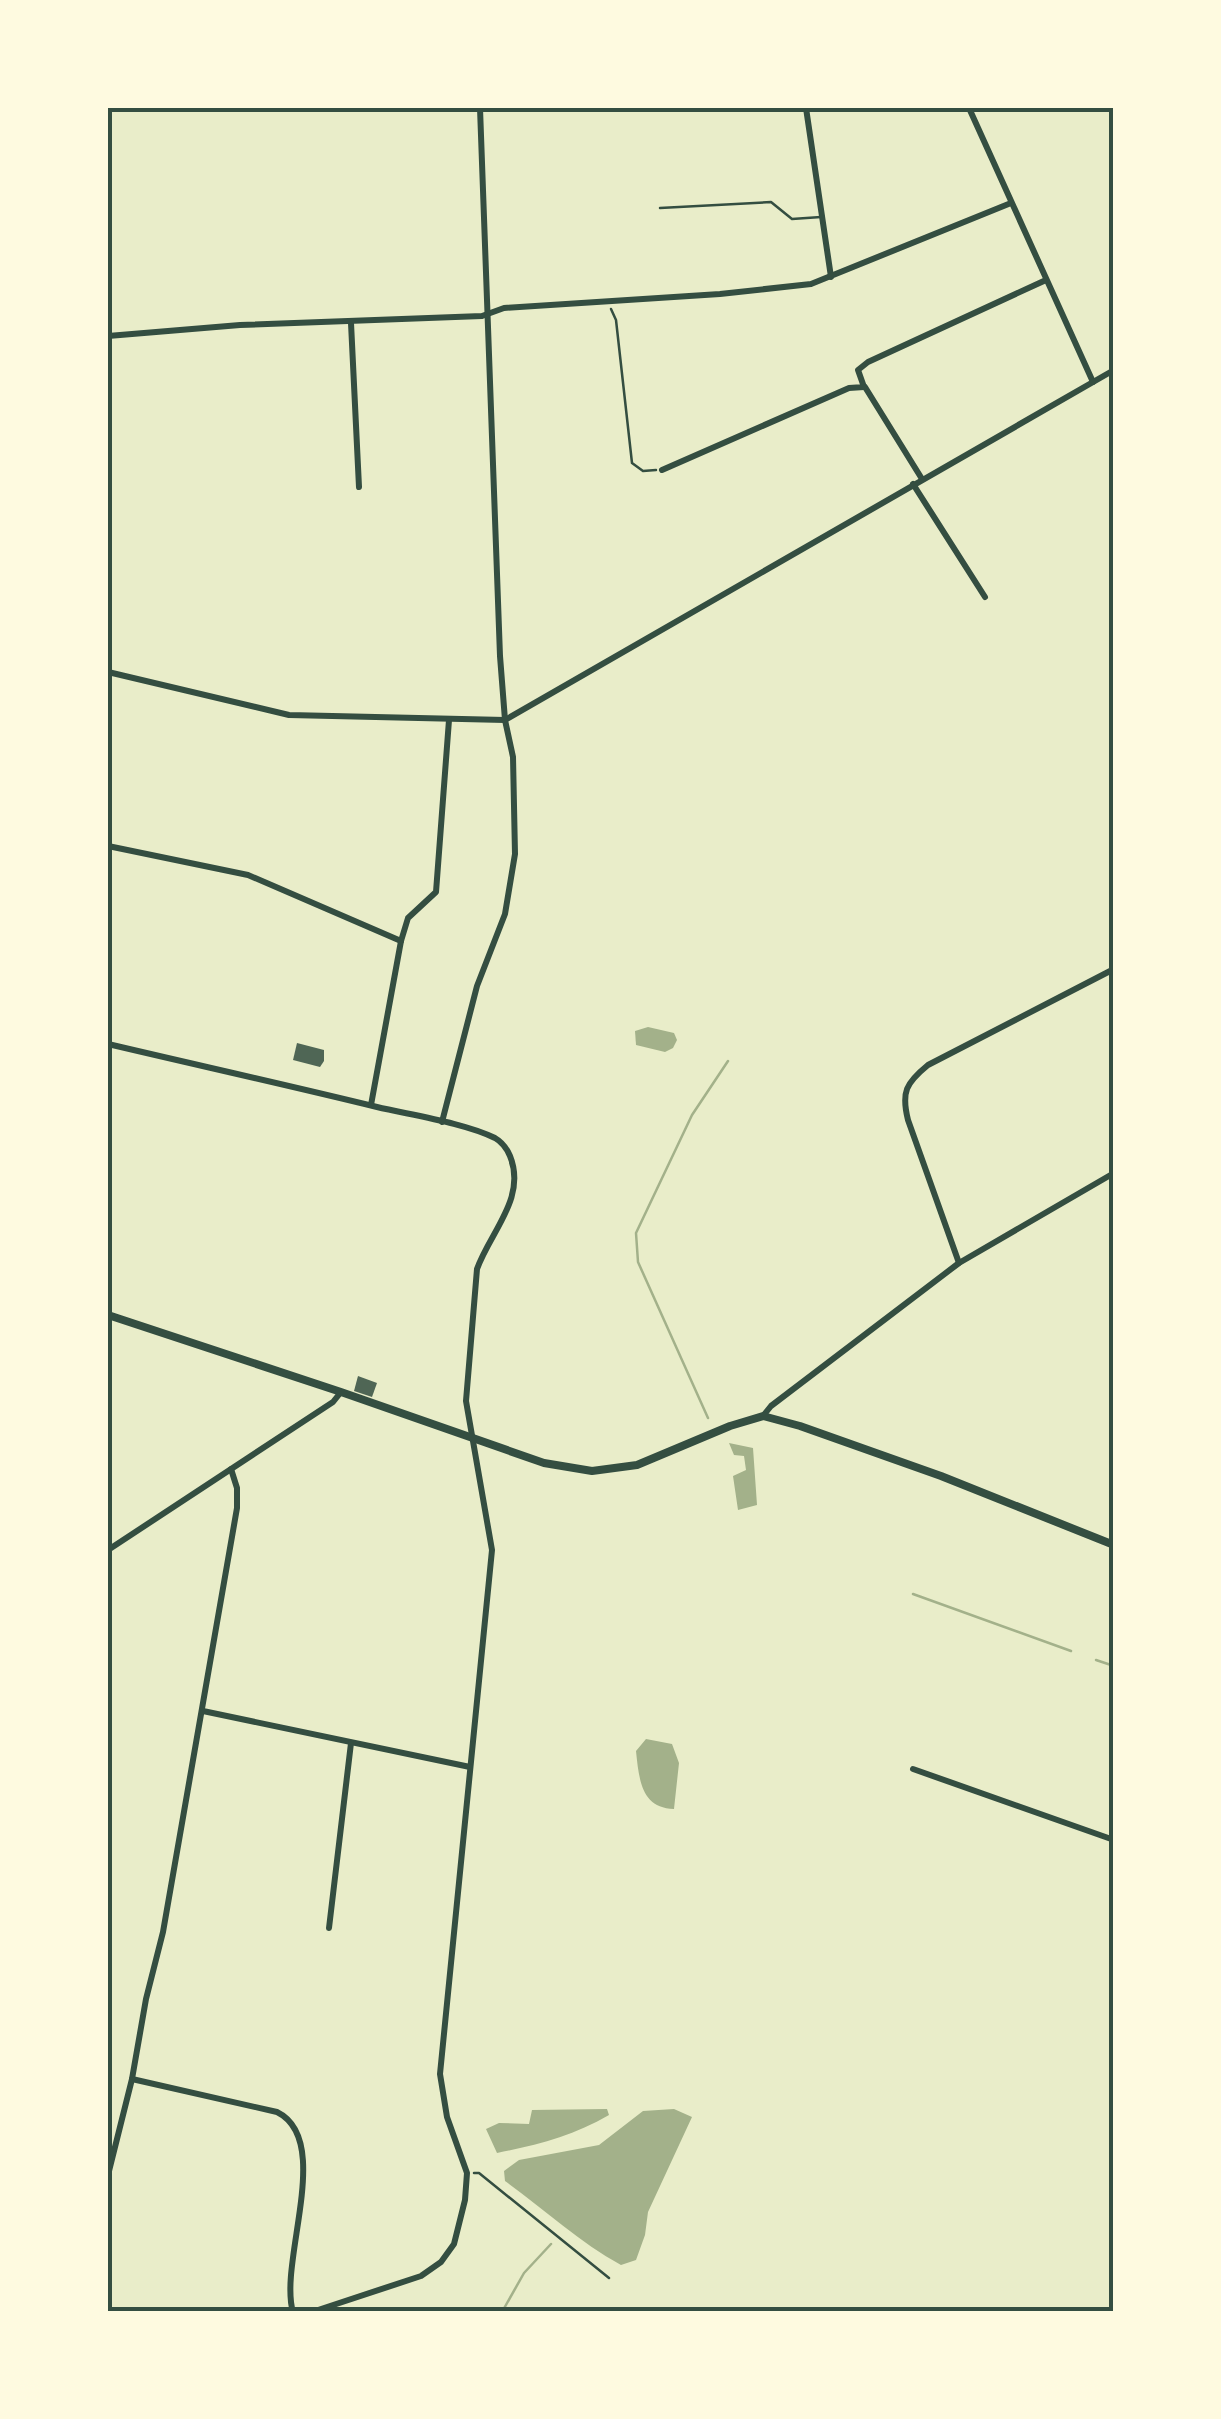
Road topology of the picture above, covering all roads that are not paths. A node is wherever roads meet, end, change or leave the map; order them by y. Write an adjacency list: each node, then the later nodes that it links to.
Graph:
1 (480, 108): 9 (street)
2 (806, 108): 6 (street)
3 (969, 108): 4 (street)
4 (1011, 204): 7 (street); 8 (street)
5 (660, 208): 6 (lane)
6 (823, 216): 7 (street)
7 (831, 277): 9 (street)
8 (1046, 280): 13 (street); 14 (street)
9 (488, 312): 10 (street); 22 (street)
10 (352, 323): 11 (street); 18 (street)
11 (108, 336)
12 (1114, 370): 13 (street)
13 (1093, 382): 16 (street)
14 (864, 387): 15 (street); 16 (street)
15 (662, 470)
16 (922, 479): 17 (street)
17 (913, 484): 19 (street); 22 (street)
18 (359, 487)
19 (985, 597)
20 (108, 672): 21 (street)
21 (449, 720): 22 (street); 24 (street)
22 (505, 720): 28 (street)
23 (108, 846): 24 (street)
24 (400, 941): 27 (street)
25 (1114, 968): 30 (street)
26 (108, 1044): 27 (street)
27 (371, 1105): 28 (street)
28 (442, 1122): 34 (street)
29 (1114, 1173): 30 (street)
30 (959, 1263): 33 (street)
31 (108, 1316): 32 (street)
32 (341, 1392): 34 (street); 35 (street)
33 (763, 1416): 34 (street); 36 (street)
34 (471, 1439): 40 (street)
35 (231, 1469): 37 (street); 38 (street)
36 (1114, 1544)
37 (108, 1550)
38 (202, 1711): 39 (street); 44 (street)
39 (351, 1743): 40 (street); 43 (street)
40 (471, 1767): 47 (street)
41 (913, 1768): 42 (street)
42 (1114, 1840)
43 (328, 1928)
44 (132, 2079): 45 (street); 46 (street)
45 (108, 2175)
46 (293, 2312)
47 (312, 2312)

